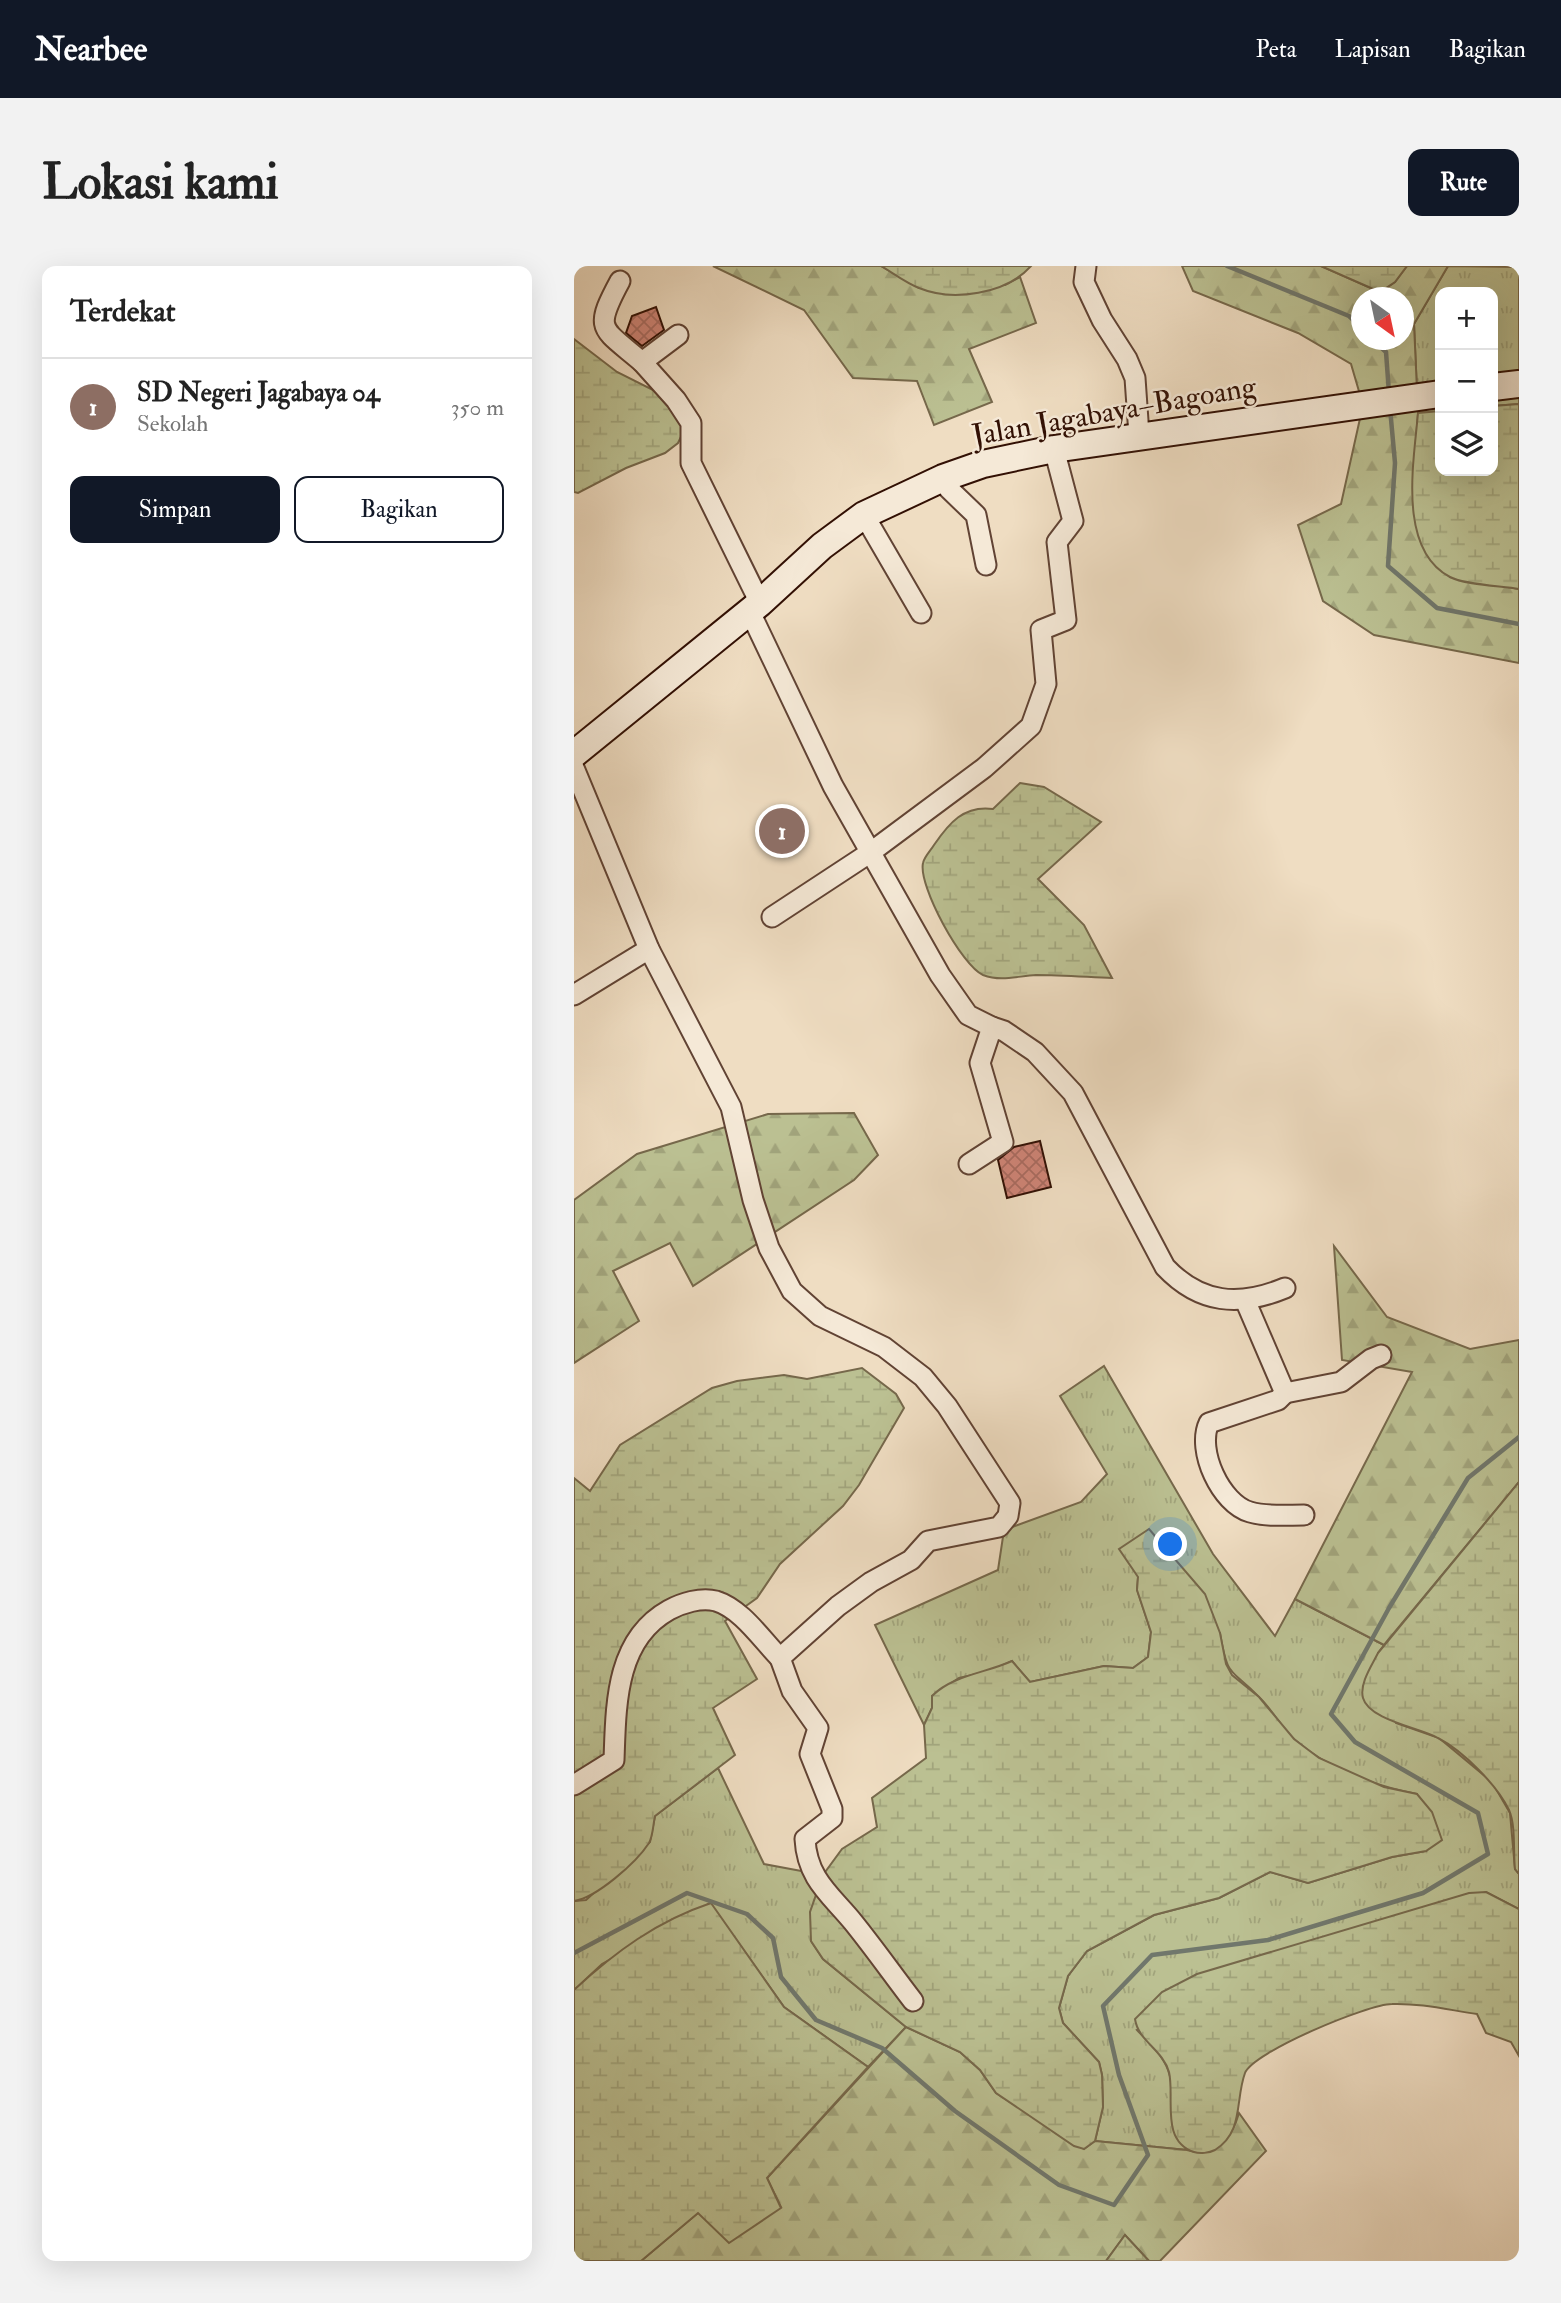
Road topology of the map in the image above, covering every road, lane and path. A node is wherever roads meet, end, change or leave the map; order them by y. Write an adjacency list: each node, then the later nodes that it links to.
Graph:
1 (1086, 266): 8 (street)
2 (620, 281): 4 (street)
3 (678, 335): 4 (street)
4 (642, 362): 13 (street)
5 (1519, 384): 6 (street)
6 (1498, 386)
7 (1435, 395): 8 (street, Jalan Jagabaya–Bagoang)
8 (1139, 435): 9 (street, Jalan Jagabaya–Bagoang)
9 (1054, 449): 10 (street, Jalan Jagabaya–Bagoang); 17 (street)
10 (943, 478): 11 (street, Jalan Jagabaya–Bagoang); 12 (street)
11 (864, 515): 13 (street, Jalan Jagabaya–Bagoang); 14 (street)
12 (986, 565)
13 (755, 608): 15 (street, Jalan Jagabaya–Bagoang); 17 (street)
14 (920, 613)
15 (574, 754)
16 (574, 768): 19 (street)
17 (871, 852): 18 (street); 21 (street)
18 (772, 917)
19 (649, 949): 20 (street); 28 (street)
20 (574, 995)
21 (992, 1027): 22 (street); 24 (street)
22 (969, 1164)
23 (1284, 1288): 24 (street)
24 (1245, 1300): 26 (street)
25 (1381, 1355): 26 (street)
26 (1285, 1394): 27 (street)
27 (1304, 1515)
28 (780, 1658): 29 (street); 30 (street)
29 (574, 1784)
30 (913, 2001)

